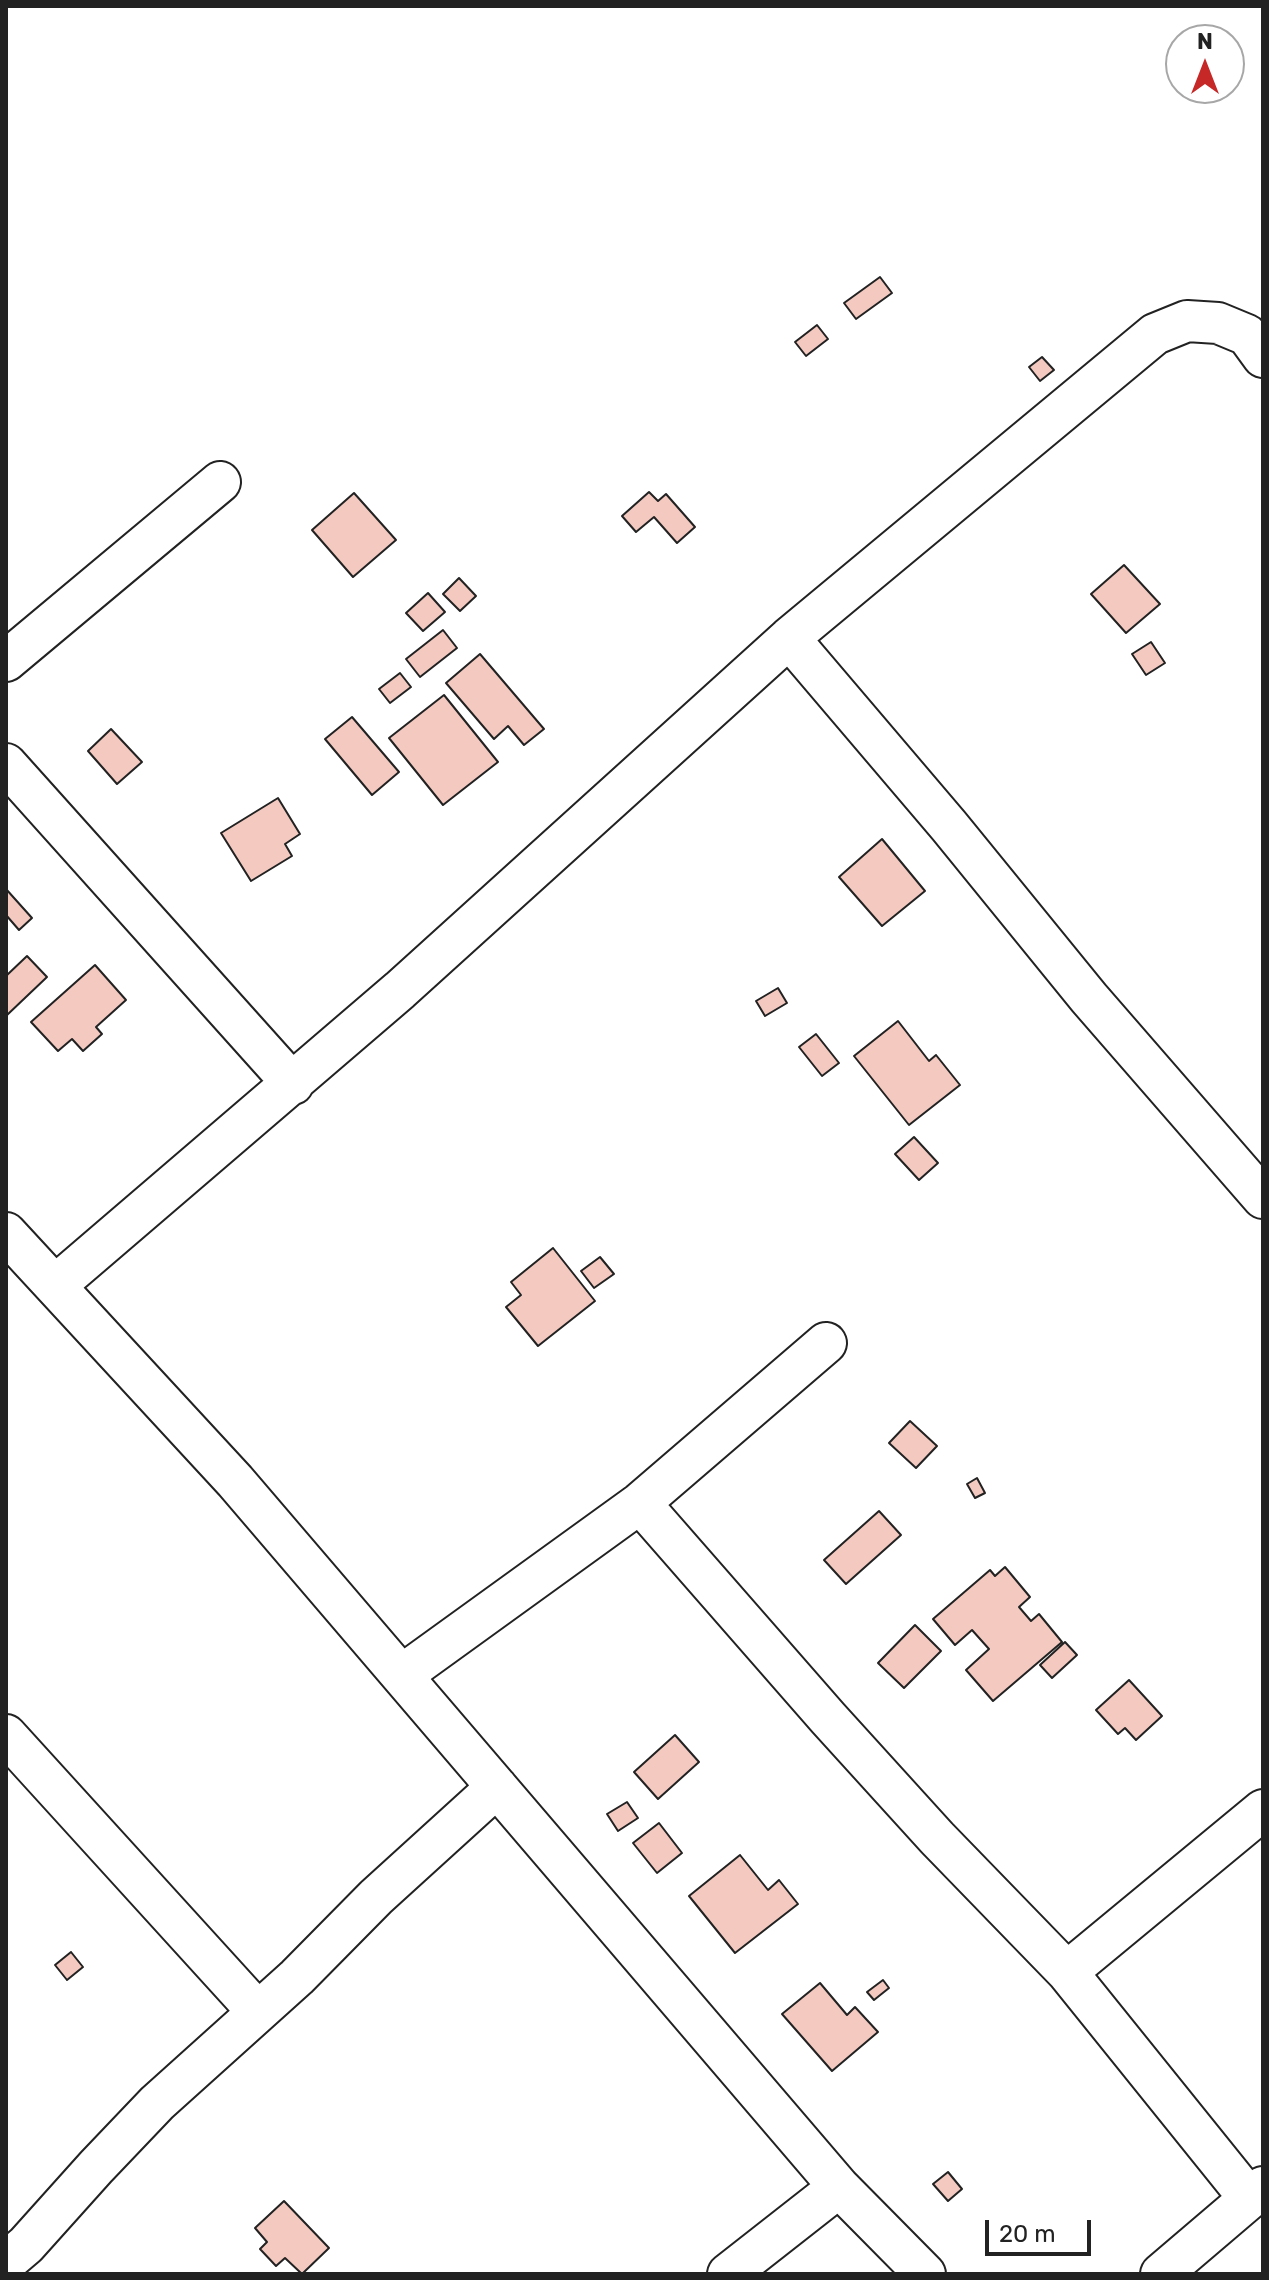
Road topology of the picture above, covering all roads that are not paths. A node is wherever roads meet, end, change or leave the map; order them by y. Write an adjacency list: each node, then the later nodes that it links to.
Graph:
1 (1263, 357): 3 (street)
2 (220, 482): 4 (street)
3 (789, 638): 6 (street); 7 (street)
4 (6, 661)
5 (6, 764): 6 (street)
6 (293, 1084): 9 (street)
7 (1263, 1198)
8 (6, 1233): 9 (street)
9 (56, 1285): 12 (street)
10 (826, 1343): 11 (street)
11 (640, 1503): 12 (street); 16 (street)
12 (402, 1675): 14 (street)
13 (6, 1735): 17 (street)
14 (497, 1787): 17 (street); 18 (street)
15 (1263, 1810): 16 (street)
16 (1067, 1972): 19 (street)
17 (258, 2012): 20 (street)
18 (839, 2187): 21 (street); 22 (street)
19 (1256, 2192): 23 (street)
20 (6, 2262)
21 (728, 2274)
22 (925, 2274)
23 (1161, 2274)

